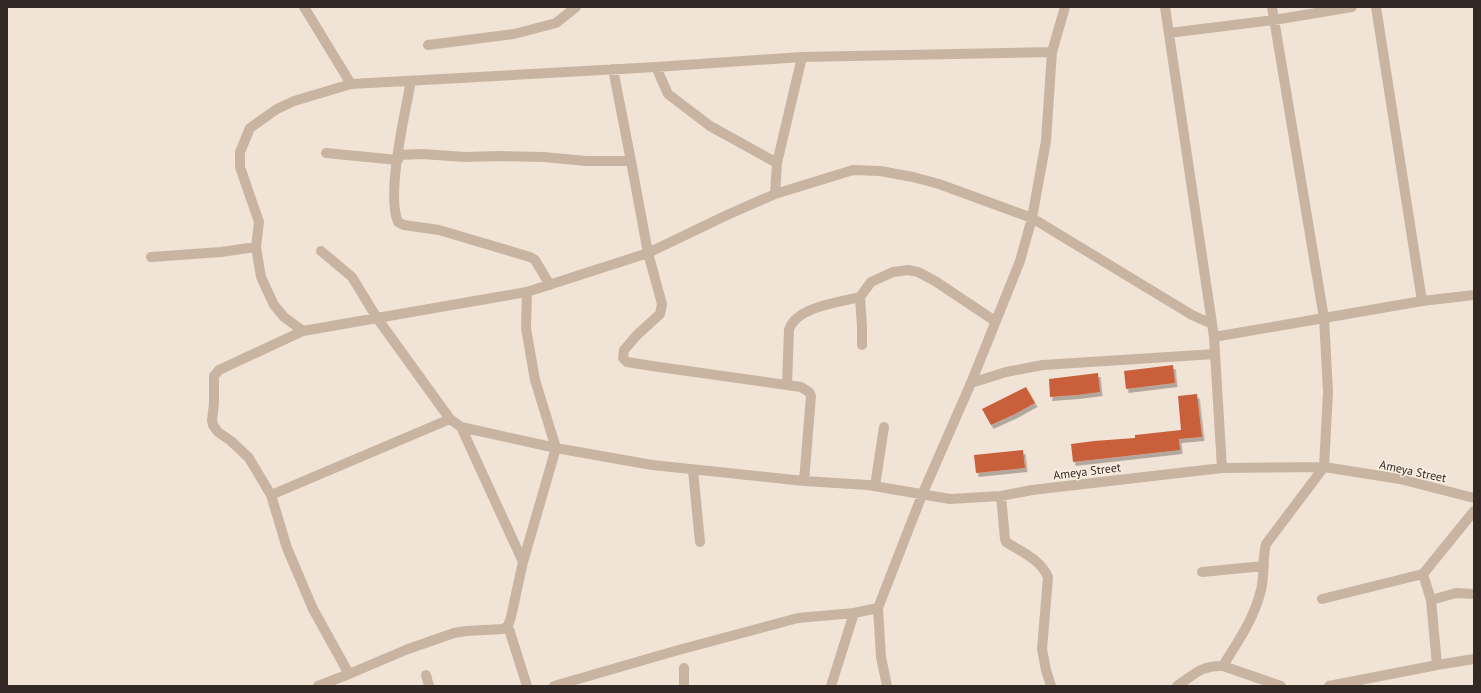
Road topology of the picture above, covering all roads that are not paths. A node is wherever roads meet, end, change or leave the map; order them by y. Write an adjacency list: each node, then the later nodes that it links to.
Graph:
1 (304, 7): 16 (street)
2 (576, 7): 10 (street)
3 (1065, 7): 11 (street)
4 (1165, 7): 9 (street)
5 (1272, 7): 8 (street)
6 (1352, 7): 8 (street)
7 (1376, 7): 31 (street)
8 (1274, 20): 9 (street); 33 (street)
9 (1169, 33): 35 (street)
10 (428, 45)
11 (1052, 52): 12 (street); 22 (street)
12 (802, 57): 13 (street); 20 (street)
13 (656, 67): 14 (street); 20 (street)
14 (613, 70): 15 (street); 19 (street)
15 (411, 81): 16 (street); 18 (street)
16 (351, 84): 23 (street)
17 (326, 153): 18 (street)
18 (398, 157): 19 (street); 27 (street)
19 (631, 161): 25 (street)
20 (777, 163): 21 (street)
21 (775, 194): 22 (street); 25 (street)
22 (1032, 218): 34 (street); 35 (street)
23 (256, 247): 26 (street); 36 (street)
24 (321, 251): 32 (street)
25 (648, 254): 27 (street); 41 (street)
26 (150, 257)
27 (550, 285): 28 (street)
28 (527, 292): 32 (street); 45 (street)
29 (1474, 295): 31 (street)
30 (860, 297): 34 (street); 38 (street); 41 (street)
31 (1422, 301): 33 (street)
32 (377, 318): 36 (street); 42 (street)
33 (1324, 318): 37 (street); 46 (street)
34 (995, 321): 40 (street)
35 (1212, 324): 37 (street)
36 (303, 331): 51 (street)
37 (1214, 337): 39 (street)
38 (862, 345)
39 (1215, 354): 40 (street); 47 (street)
40 (971, 383): 52 (street)
41 (788, 385): 49 (street)
42 (450, 419): 43 (street); 51 (street)
43 (461, 427): 45 (street, Ameya Street); 57 (street)
44 (884, 427): 50 (street)
45 (556, 448): 48 (street, Ameya Street); 57 (street)
46 (1324, 467): 47 (street, Ameya Street); 54 (street, Ameya Street); 58 (street)
47 (1222, 468): 53 (street, Ameya Street)
48 (693, 470): 49 (street, Ameya Street); 56 (street)
49 (804, 481): 50 (street, Ameya Street)
50 (875, 486): 52 (street, Ameya Street)
51 (271, 495): 71 (street)
52 (922, 495): 53 (street, Ameya Street); 64 (street)
53 (1001, 496): 80 (street)
54 (1474, 498)
55 (1474, 511): 60 (street)
56 (700, 542)
57 (523, 562): 66 (street)
58 (1264, 566): 59 (street); 69 (street)
59 (1202, 572)
60 (1423, 574): 62 (street); 63 (street)
61 (1474, 594): 63 (street)
62 (1322, 599)
63 (1431, 600): 68 (street)
64 (878, 608): 65 (street); 79 (street)
65 (854, 612): 76 (street); 78 (street)
66 (508, 626): 71 (street); 75 (street)
67 (1474, 659): 68 (street)
68 (1437, 665): 83 (street)
69 (1223, 666): 81 (street); 82 (street)
70 (684, 668): 77 (street)
71 (349, 674): 73 (street)
72 (426, 675): 74 (street)
73 (318, 686)
74 (429, 686)
75 (527, 686)
76 (554, 686)
77 (684, 686)
78 (831, 686)
79 (887, 686)
80 (1051, 686)
81 (1177, 686)
82 (1281, 686)
83 (1329, 686)

